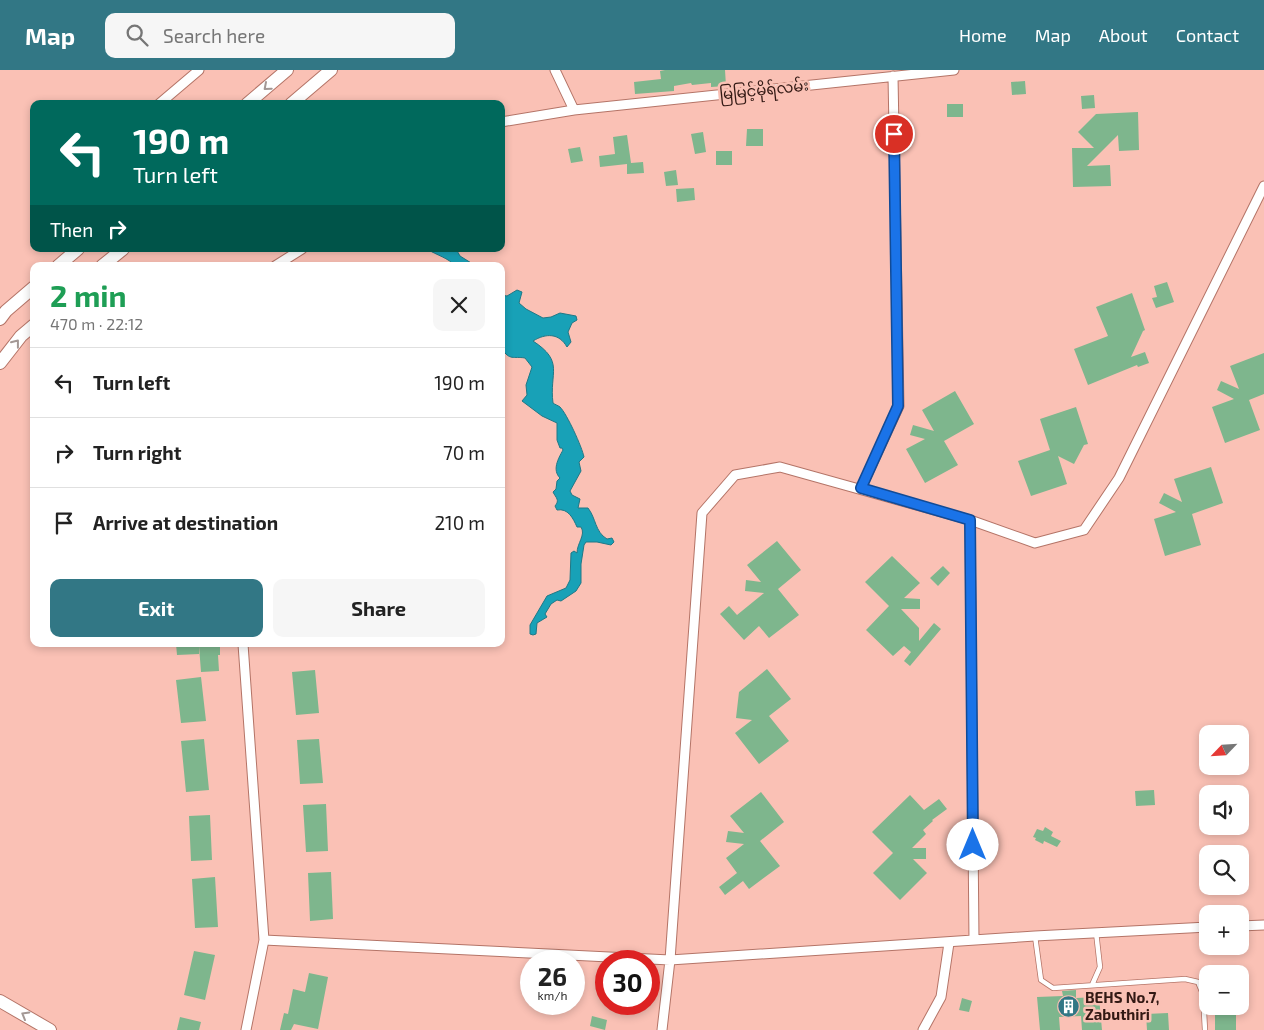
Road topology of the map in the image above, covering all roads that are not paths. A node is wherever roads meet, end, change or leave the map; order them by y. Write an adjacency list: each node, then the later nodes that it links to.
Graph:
1 (199, 70): 7 (street)
2 (286, 70): 8 (main road, one-way to 8)
3 (330, 70): 9 (main road)
4 (556, 70): 10 (street)
5 (954, 70): 6 (street, မြမြင့်မိုရ်လမ်း)
6 (893, 76): 10 (street, မြမြင့်မိုရ်လမ်း); 23 (street)
7 (163, 100)
8 (252, 100)
9 (296, 100)
10 (574, 110): 11 (street, မြမြင့်မိုရ်လမ်း)
11 (505, 121)
12 (1264, 186): 24 (street)
13 (74, 252): 16 (main road)
14 (119, 252): 17 (main road)
15 (297, 252): 18 (street)
16 (63, 262)
17 (107, 262)
18 (281, 262)
19 (30, 290): 20 (main road)
20 (0, 319)
21 (30, 328): 22 (main road, one-way to 21)
22 (0, 363)
23 (861, 488): 24 (street); 34 (street)
24 (970, 520): 32 (street)
25 (243, 647): 31 (street)
26 (1264, 925): 27 (street)
27 (1249, 926)
28 (1199, 927): 29 (street)
29 (1096, 932): 30 (street); 35 (lane)
30 (1035, 936): 32 (street); 35 (lane)
31 (264, 940): 34 (street); 38 (street)
32 (974, 940): 33 (street)
33 (949, 942): 34 (street); 40 (street)
34 (670, 960): 39 (street)
35 (1092, 985): 41 (lane)
36 (0, 1001): 37 (main road, one-way to 36)
37 (50, 1030)
38 (246, 1030)
39 (662, 1030)
40 (923, 1030)
41 (1206, 1030)

